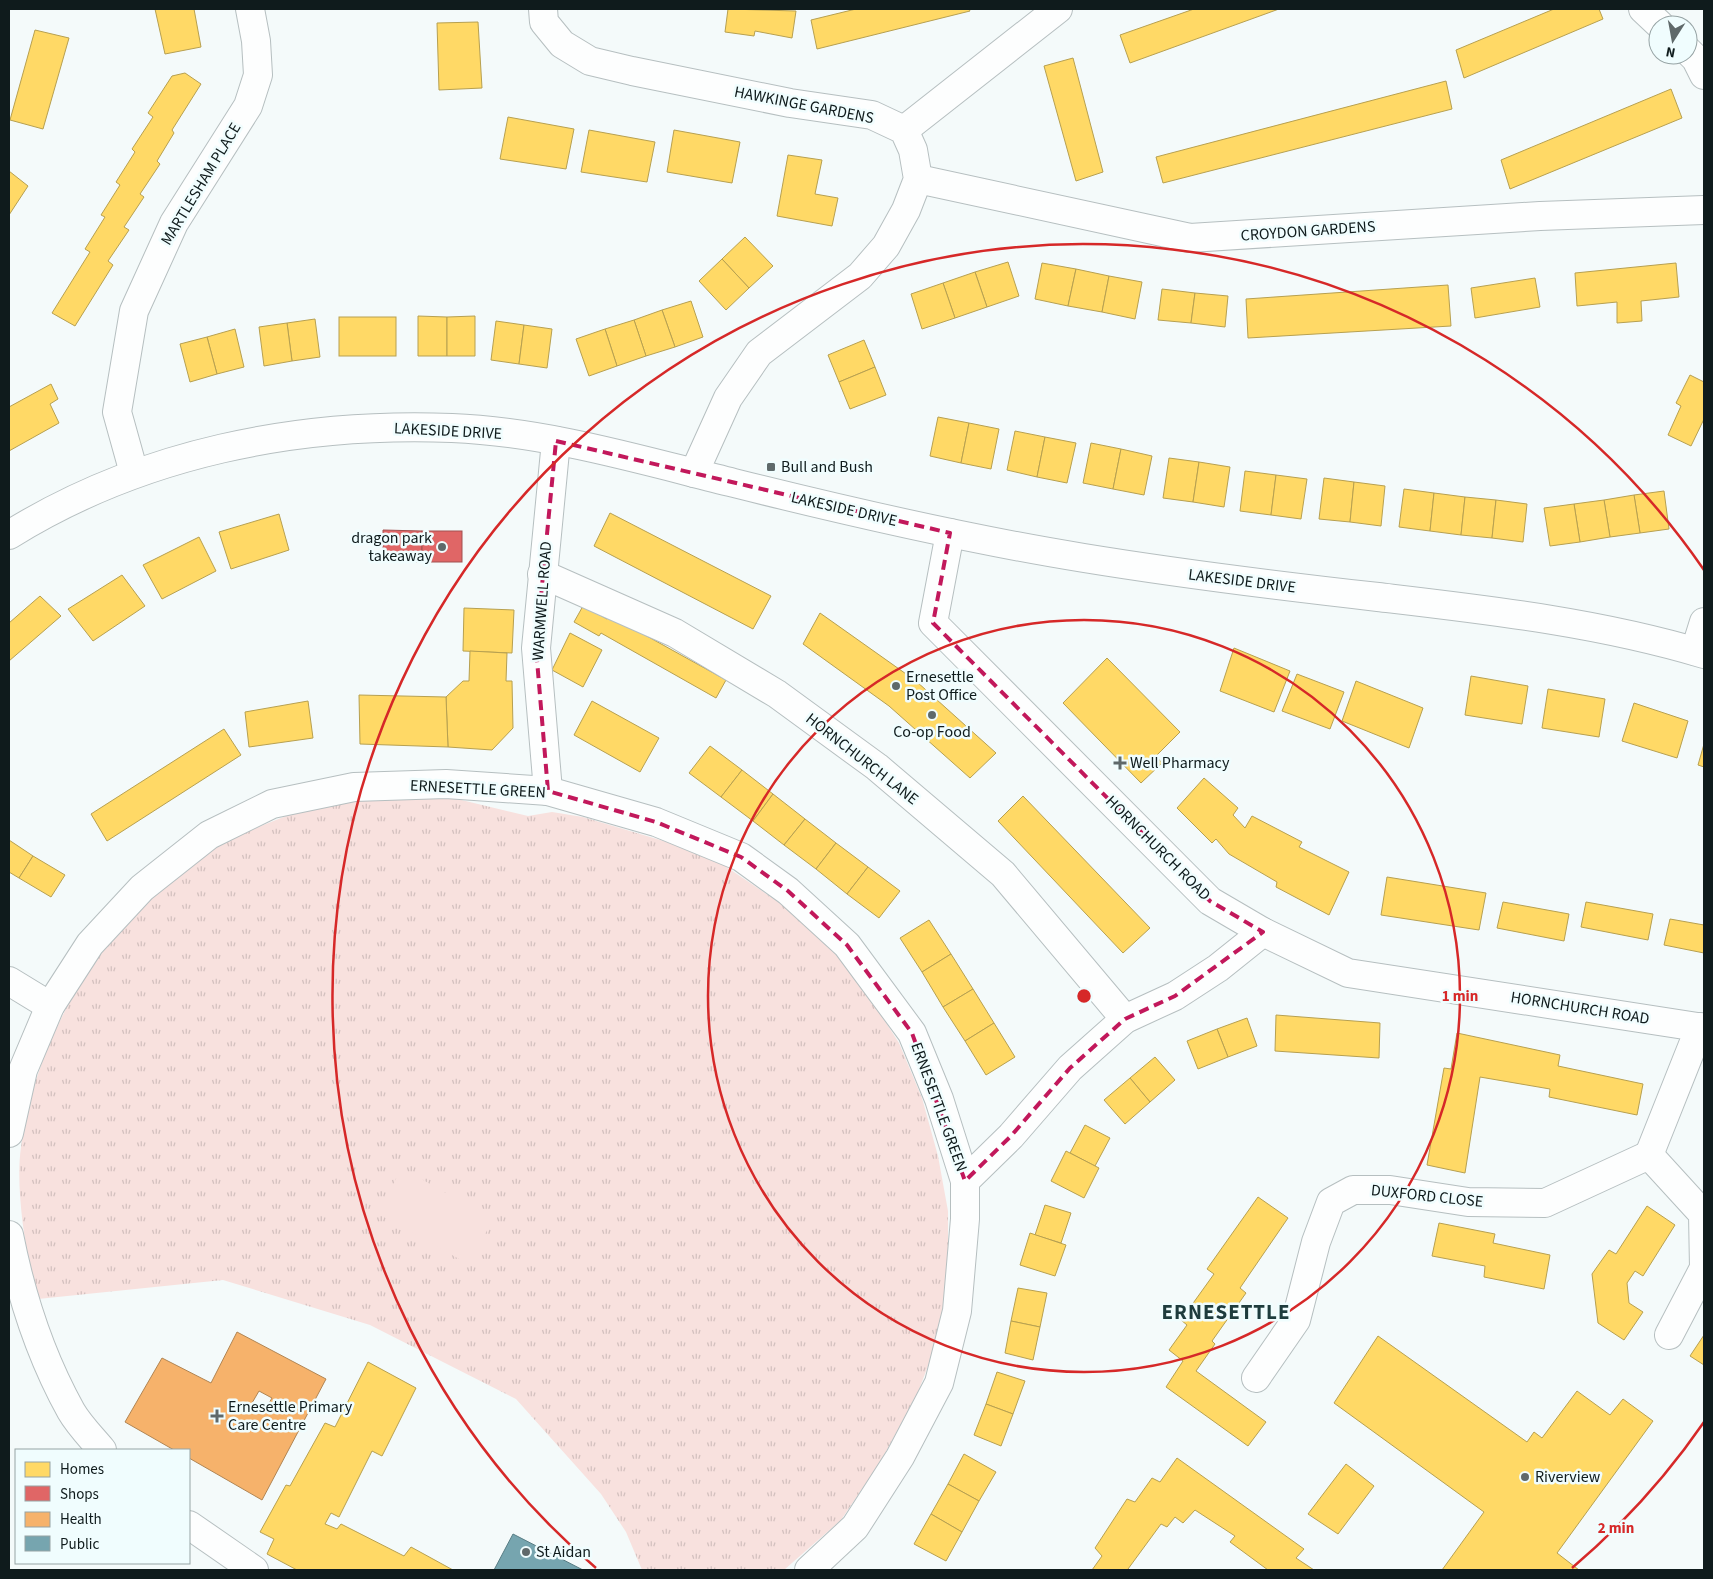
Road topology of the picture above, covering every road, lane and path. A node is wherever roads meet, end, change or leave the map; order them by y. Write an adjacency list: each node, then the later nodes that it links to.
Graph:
1 (250, 9): 10 (street, MARTLESHAM PLACE)
2 (543, 9): 6 (street, HAWKINGE GARDENS)
3 (1058, 9): 6 (street)
4 (1698, 63): 5 (street)
5 (1704, 75)
6 (904, 130): 7 (street)
7 (918, 178): 8 (street, CROYDON GARDENS); 11 (street)
8 (1704, 210)
9 (556, 441): 10 (street, LAKESIDE DRIVE); 11 (street, LAKESIDE DRIVE); 14 (street, WARMWELL ROAD)
10 (134, 473): 13 (street, LAKESIDE DRIVE)
11 (694, 473): 12 (street, LAKESIDE DRIVE)
12 (950, 533): 16 (street, LAKESIDE DRIVE); 18 (street, HORNCHURCH ROAD)
13 (9, 534)
14 (542, 574): 17 (street, WARMWELL ROAD); 21 (street, HORNCHURCH LANE)
15 (1704, 622): 16 (street)
16 (1700, 653)
17 (548, 790): 20 (street, ERNESETTLE GREEN); 25 (street, ERNESETTLE GREEN)
18 (1263, 932): 21 (street); 22 (street, HORNCHURCH ROAD)
19 (9, 982): 20 (street)
20 (50, 1006): 23 (street, ERNESETTLE GREEN)
21 (1125, 1019): 25 (street)
22 (1702, 1027): 24 (street)
23 (9, 1133)
24 (1649, 1155): 27 (street); 28 (street, DUXFORD CLOSE)
25 (965, 1181): 32 (street, ERNESETTLE GREEN)
26 (9, 1235): 29 (street)
27 (1669, 1334)
28 (1256, 1378)
29 (101, 1449)
30 (190, 1527): 31 (street)
31 (254, 1570)
32 (809, 1570)

